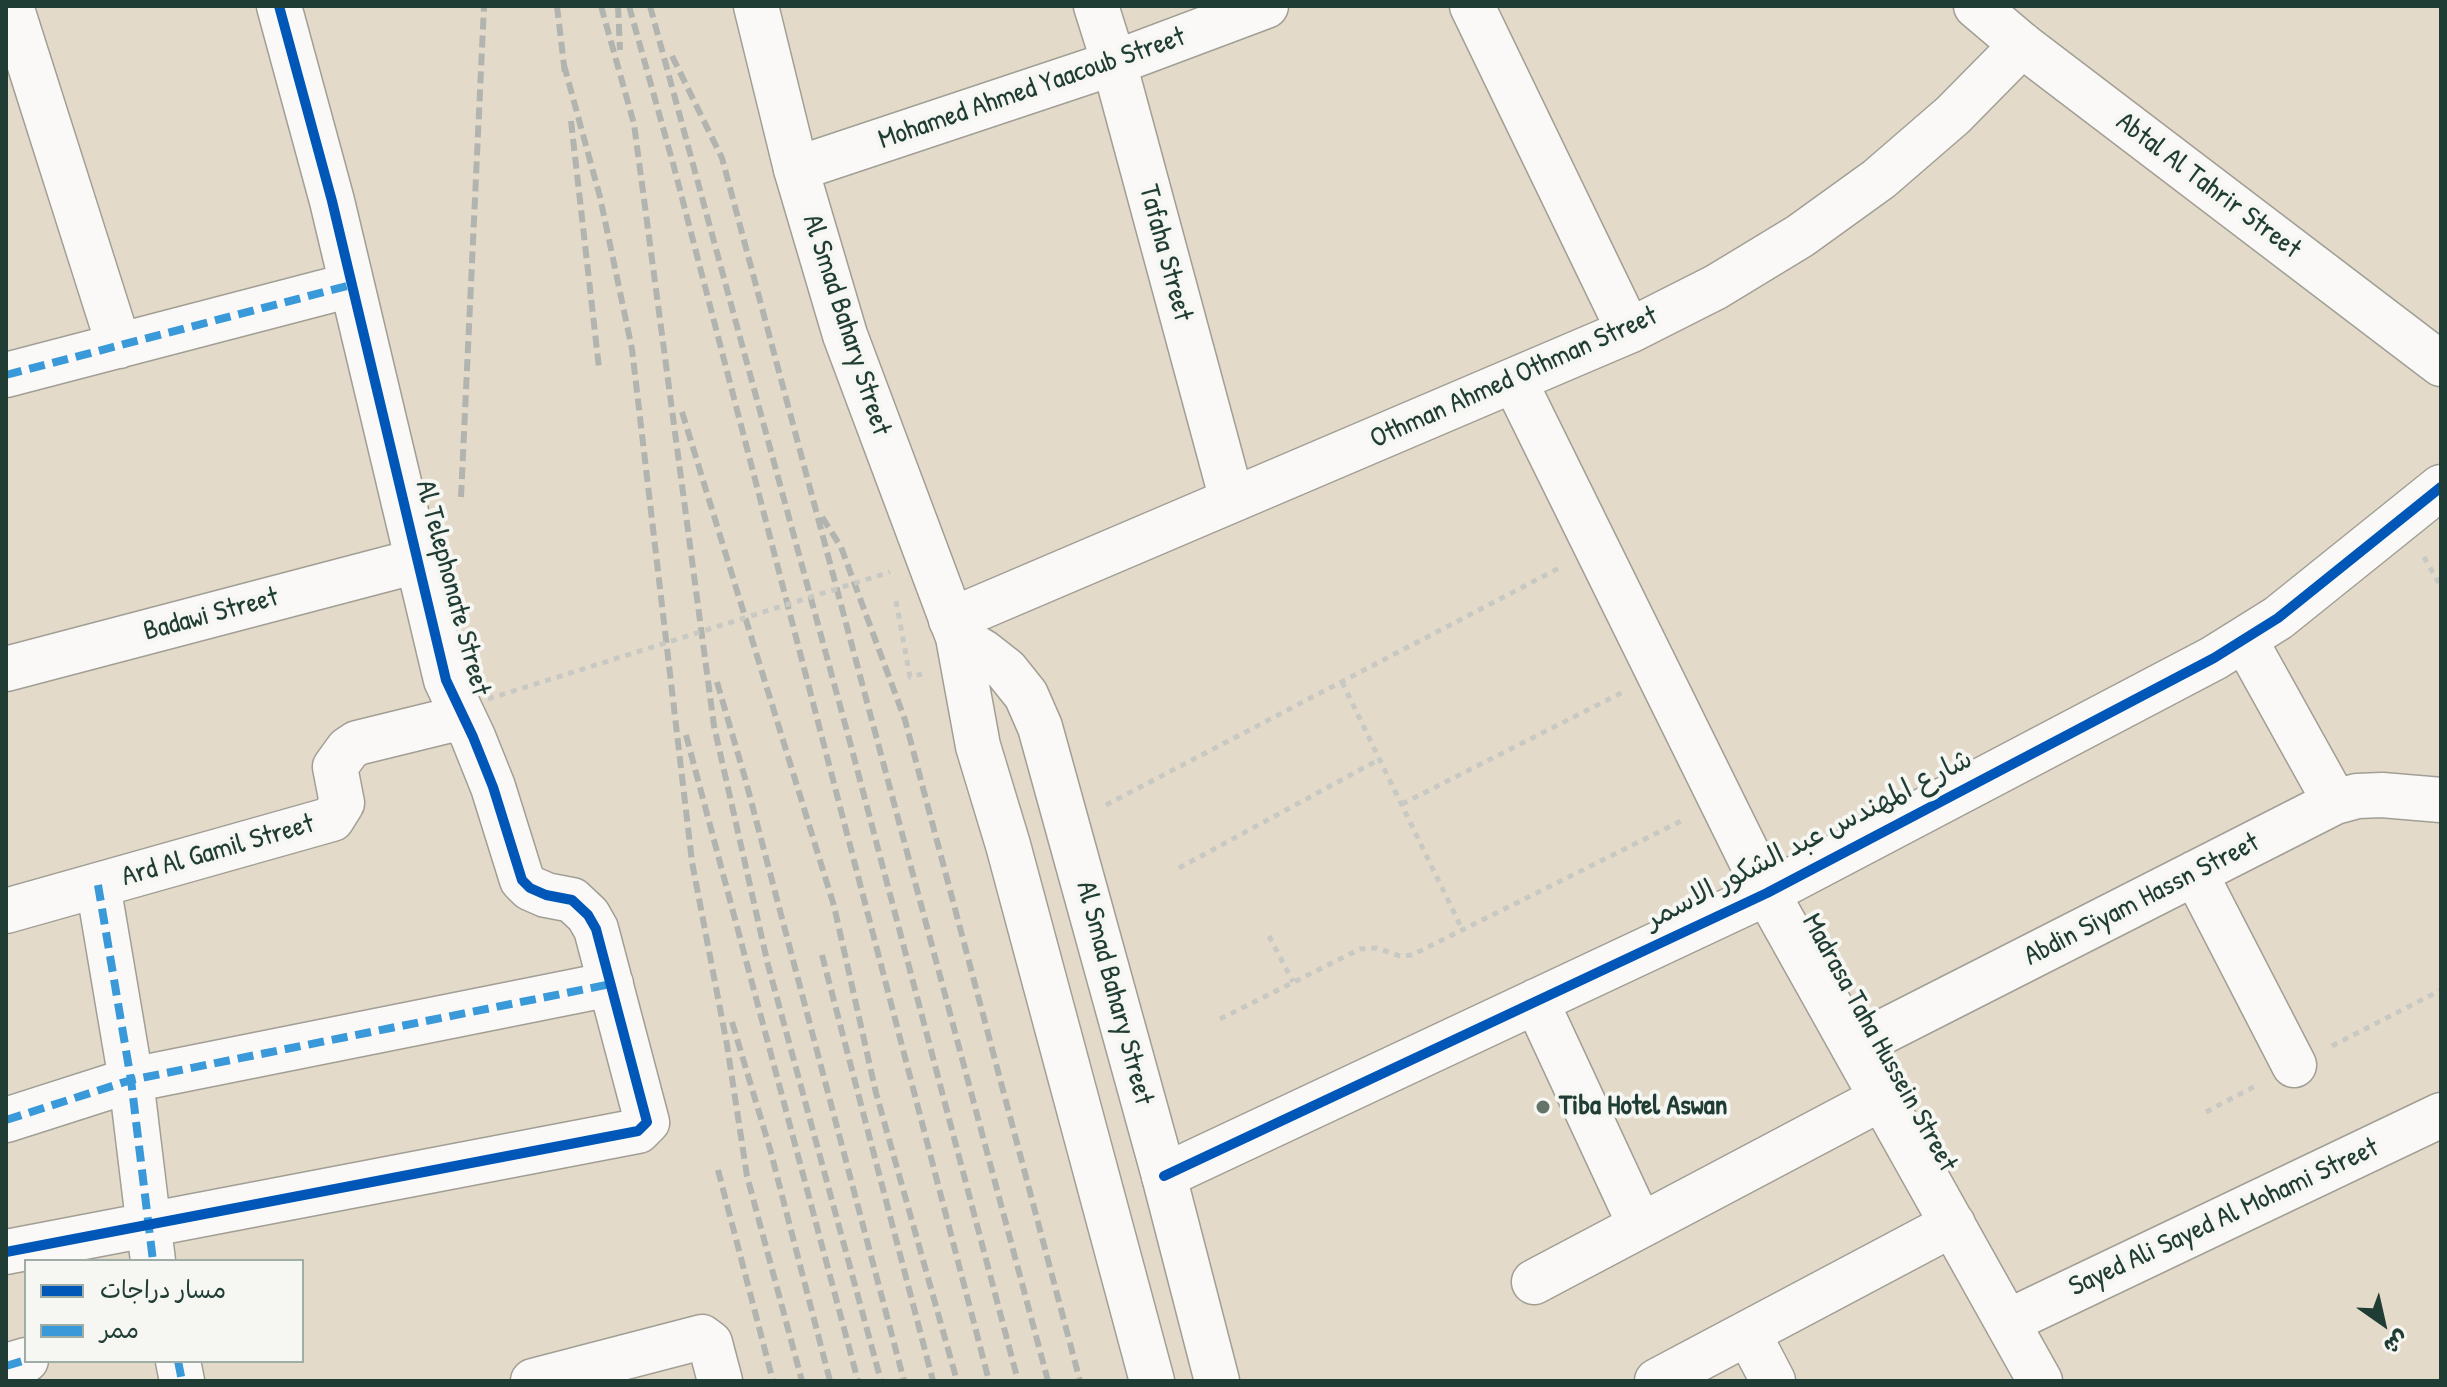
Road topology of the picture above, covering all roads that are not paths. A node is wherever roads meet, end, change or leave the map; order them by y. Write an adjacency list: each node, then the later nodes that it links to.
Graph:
1 (11, 6): 13 (street)
2 (279, 6): 11 (street, Al Telephonate Street)
3 (756, 6): 10 (street, Al Smad Bahary Street)
4 (1096, 6): 9 (street, Tafaha Street)
5 (1266, 6): 9 (street, Mohamed Ahmed Yaacoub Street)
6 (1472, 6): 12 (street)
7 (1976, 6): 8 (street, Abtal Al Tahrir Street)
8 (2022, 45): 12 (street, Othman Ahmed Othman Street); 14 (street, Abtal Al Tahrir Street)
9 (1114, 63): 10 (street, Mohamed Ahmed Yaacoub Street); 18 (street, Tafaha Street)
10 (796, 169): 20 (street, Al Smad Bahary Street)
11 (351, 285): 13 (street); 19 (street, Al Telephonate Street)
12 (1629, 331): 16 (street, Othman Ahmed Othman Street)
13 (119, 346): 15 (street)
14 (2441, 364)
15 (6, 375)
16 (1514, 380): 18 (street, Othman Ahmed Othman Street); 28 (street, Madrasa Taha Hussein Street)
17 (2441, 487): 21 (street, شارع المهندس عبد الشكور الاسمر)
18 (1232, 500): 20 (street, Othman Ahmed Othman Street)
19 (417, 561): 22 (street, Badawi Street); 23 (street, Al Telephonate Street)
20 (954, 628): 38 (street, Al Smad Bahary Street); 48 (street, Al Smad Bahary Street)
21 (2245, 640): 25 (street); 28 (street, شارع المهندس عبد الشكور الاسمر)
22 (6, 669)
23 (475, 708): 27 (street, Ard Al Gamil Street); 30 (street, Al Telephonate Street)
24 (2441, 800): 25 (street, Abdin Siyam Hassn Street)
25 (2335, 802): 26 (street, Abdin Siyam Hassn Street)
26 (2195, 873): 32 (street, Abdin Siyam Hassn Street); 33 (street)
27 (98, 885): 29 (street, Ard Al Gamil Street); 34 (street)
28 (1767, 893): 31 (street, شارع المهندس عبد الشكور الاسمر); 32 (street, Madrasa Taha Hussein Street)
29 (6, 911)
30 (611, 984): 34 (street); 41 (street, Al Telephonate Street)
31 (1536, 1001): 38 (street, شارع المهندس عبد الشكور الاسمر); 40 (street)
32 (1853, 1047): 35 (street, Madrasa Taha Hussein Street)
33 (2294, 1065)
34 (131, 1080): 37 (street); 41 (street)
35 (1882, 1098): 39 (street, Madrasa Taha Hussein Street); 40 (street)
36 (2441, 1115): 44 (street, Sayed Ali Sayed Al Mohami Street)
37 (6, 1120)
38 (1164, 1176): 49 (street, Al Smad Bahary Street)
39 (1953, 1224): 44 (street, Madrasa Taha Hussein Street); 45 (street)
40 (1640, 1225): 43 (street)
41 (150, 1243): 42 (street)
42 (6, 1252)
43 (1534, 1282)
44 (2007, 1322): 52 (street, Madrasa Taha Hussein Street)
45 (1748, 1333): 50 (street); 51 (street)
46 (533, 1381): 47 (street)
47 (720, 1381)
48 (1152, 1381)
49 (1217, 1381)
50 (1657, 1381)
51 (1773, 1381)
52 (2040, 1381)

